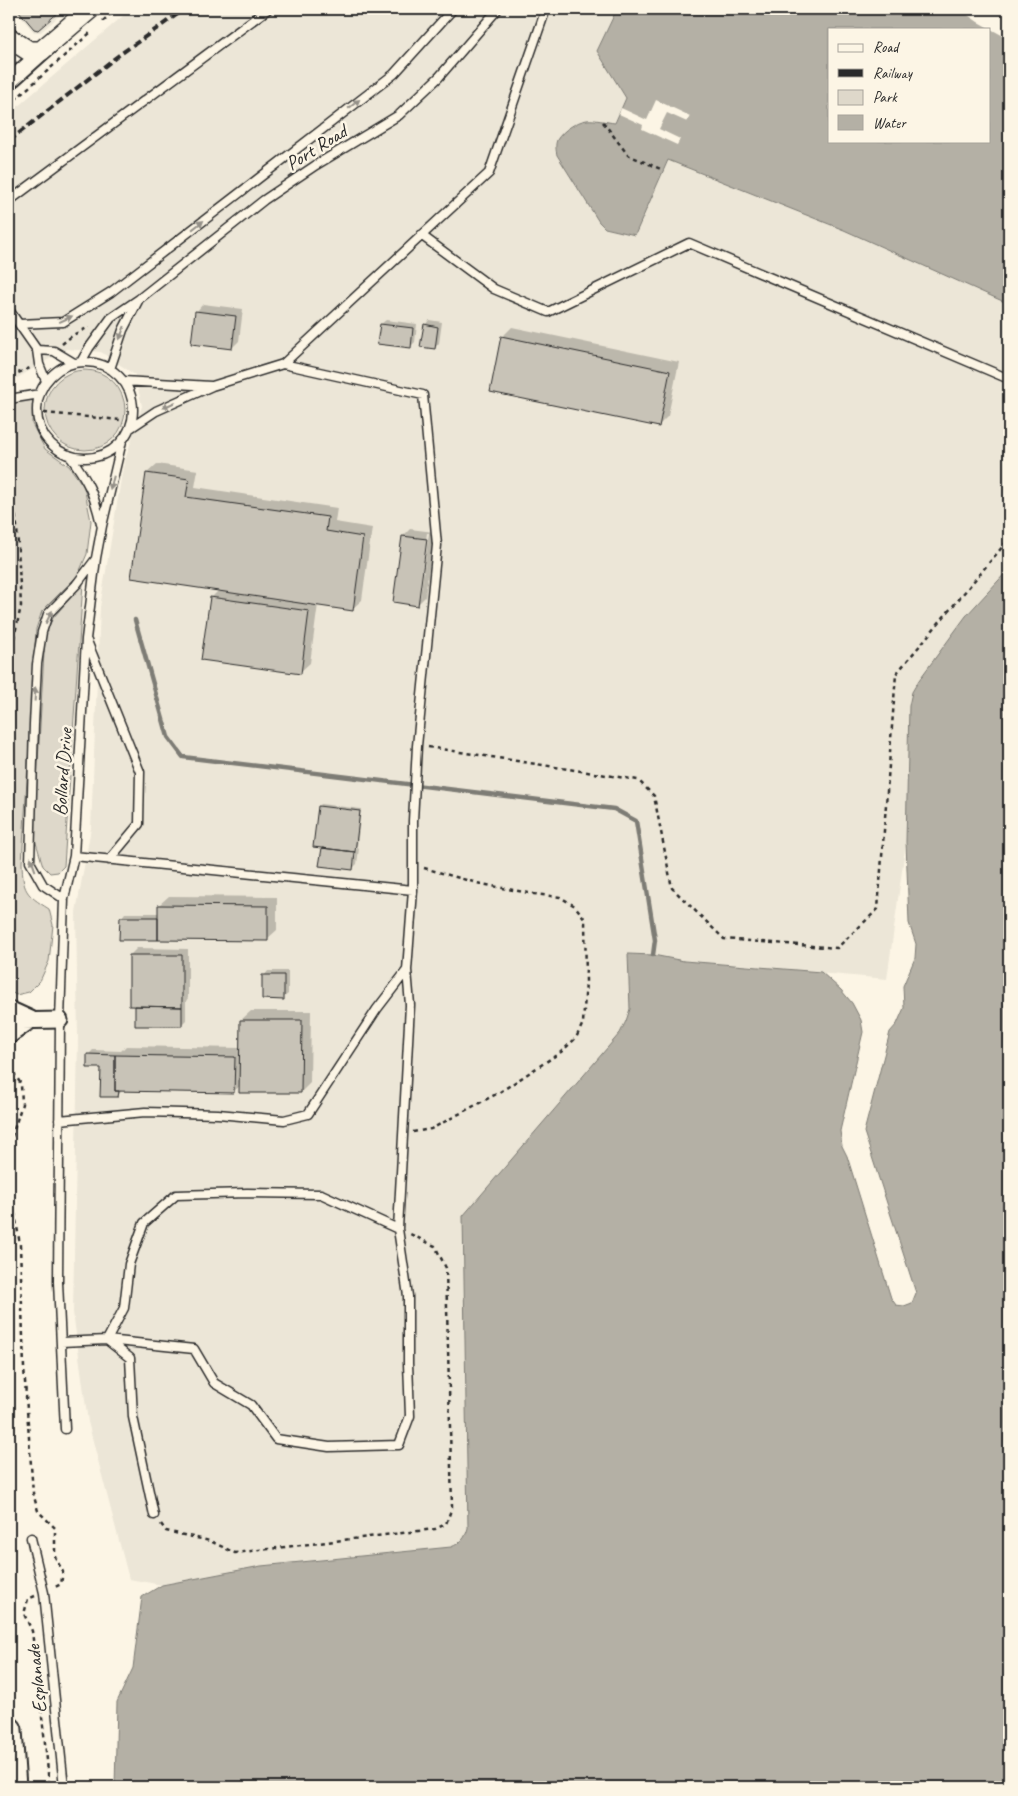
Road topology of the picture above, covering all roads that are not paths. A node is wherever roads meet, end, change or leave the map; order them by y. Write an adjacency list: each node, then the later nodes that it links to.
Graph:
1 (268, 9): 10 (lane)
2 (453, 9): 14 (lane, one-way to 2)
3 (498, 9): 12 (lane, Port Road)
4 (546, 9): 11 (lane)
5 (96, 15): 7 (street)
6 (9, 38): 8 (street)
7 (49, 46): 8 (street); 9 (street)
8 (25, 50): 9 (street)
9 (9, 81)
10 (9, 201)
11 (421, 235): 17 (lane); 19 (lane)
12 (139, 299): 16 (lane, Port Road); 18 (lane, Port Road, one-way to 18)
13 (9, 310): 14 (lane)
14 (19, 324): 15 (lane)
15 (37, 350): 16 (lane); 20 (lane)
16 (77, 363): 18 (lane); 20 (lane)
17 (283, 364): 22 (lane); 33 (lane)
18 (110, 369): 21 (lane)
19 (1009, 379)
20 (46, 381): 23 (lane)
21 (123, 381): 22 (lane); 25 (lane)
22 (212, 386): 25 (lane, one-way to 25)
23 (40, 394): 24 (lane); 27 (lane)
24 (9, 399)
25 (129, 429): 26 (lane)
26 (122, 441): 27 (lane); 28 (lane, Bollard Drive, one-way to 28)
27 (69, 455): 28 (lane, Bollard Drive)
28 (102, 526): 29 (lane, Bollard Drive)
29 (96, 558): 30 (lane, Bollard Drive); 34 (lane, one-way to 29)
30 (86, 639): 31 (lane, Bollard Drive); 32 (lane)
31 (74, 856): 32 (lane); 34 (lane, Bollard Drive)
32 (109, 860): 33 (lane)
33 (413, 890): 35 (lane)
34 (64, 899): 38 (lane, Bollard Drive)
35 (407, 970): 41 (lane); 42 (lane)
36 (9, 1009): 37 (street)
37 (32, 1020): 38 (street); 39 (street); 40 (street)
38 (60, 1020): 41 (lane, Bollard Drive)
39 (9, 1022)
40 (9, 1036)
41 (59, 1120): 44 (lane, Bollard Drive)
42 (398, 1230): 43 (lane); 43 (lane)
43 (107, 1340): 44 (lane); 46 (lane)
44 (61, 1342): 45 (lane, Bollard Drive)
45 (65, 1429)
46 (154, 1515)
47 (31, 1538): 50 (lane, Esplanade)
48 (9, 1730): 49 (highway)
49 (13, 1787)
50 (64, 1787)

